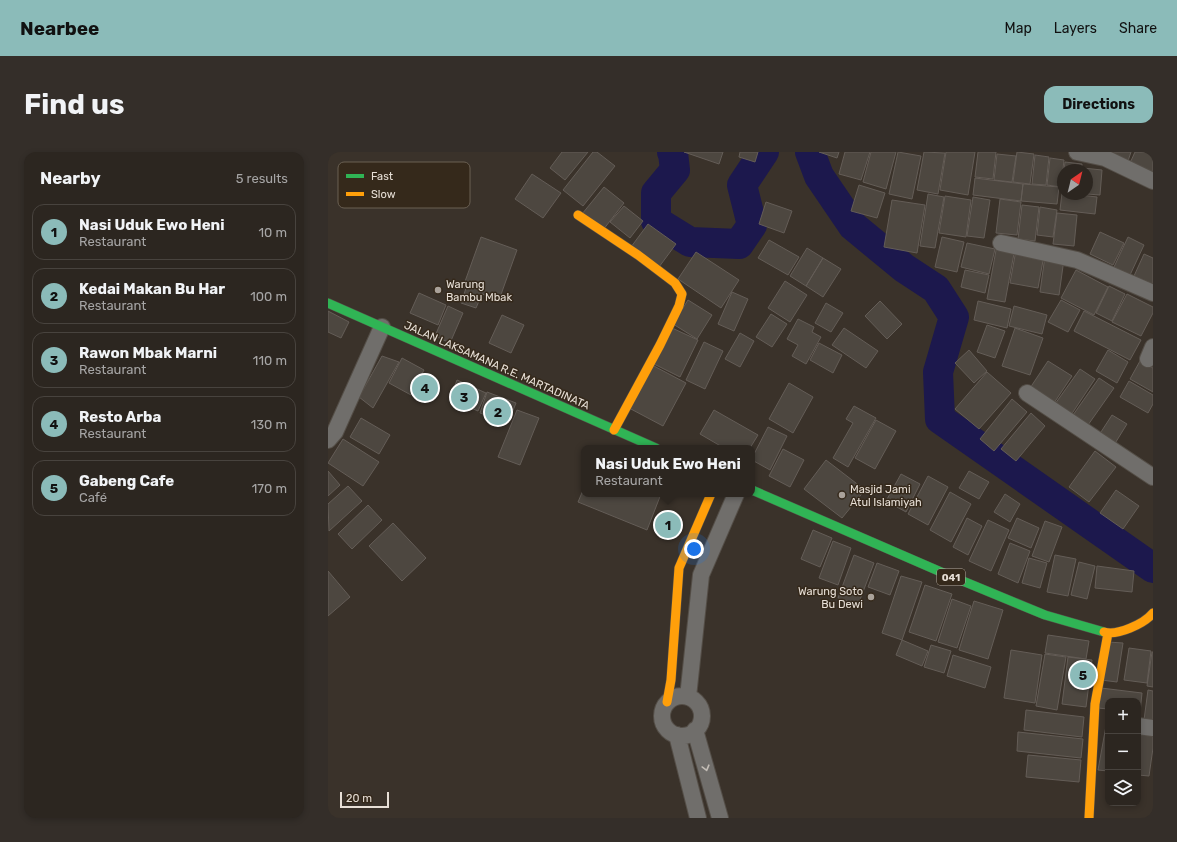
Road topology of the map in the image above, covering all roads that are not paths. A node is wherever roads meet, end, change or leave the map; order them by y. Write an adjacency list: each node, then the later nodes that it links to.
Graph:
1 (1077, 152): 2 (street)
2 (1153, 181)
3 (578, 215): 9 (main road)
4 (1001, 243): 5 (street)
5 (1153, 293)
6 (328, 303): 7 (main road, JALAN LAKSAMANA R.E. MARTADINATA)
7 (382, 327): 9 (main road, JALAN LAKSAMANA R.E. MARTADINATA); 10 (street)
8 (1027, 392): 12 (street)
9 (614, 430): 11 (main road, JALAN LAKSAMANA R.E. MARTADINATA)
10 (328, 440)
11 (649, 445)
12 (1153, 477)
13 (755, 491): 17 (main road, 041)
14 (710, 497): 19 (main road)
15 (735, 497): 18 (street)
16 (1152, 617): 17 (main road, 041)
17 (1108, 633): 20 (main road)
18 (688, 697): 19 (street); 23 (street)
19 (667, 702): 24 (street)
20 (1101, 720): 27 (main road)
21 (1141, 726): 22 (street)
22 (1153, 728)
23 (695, 730): 24 (street); 26 (street, one-way to 26)
24 (677, 735): 25 (street)
25 (698, 818)
26 (720, 818)
27 (1089, 818)

